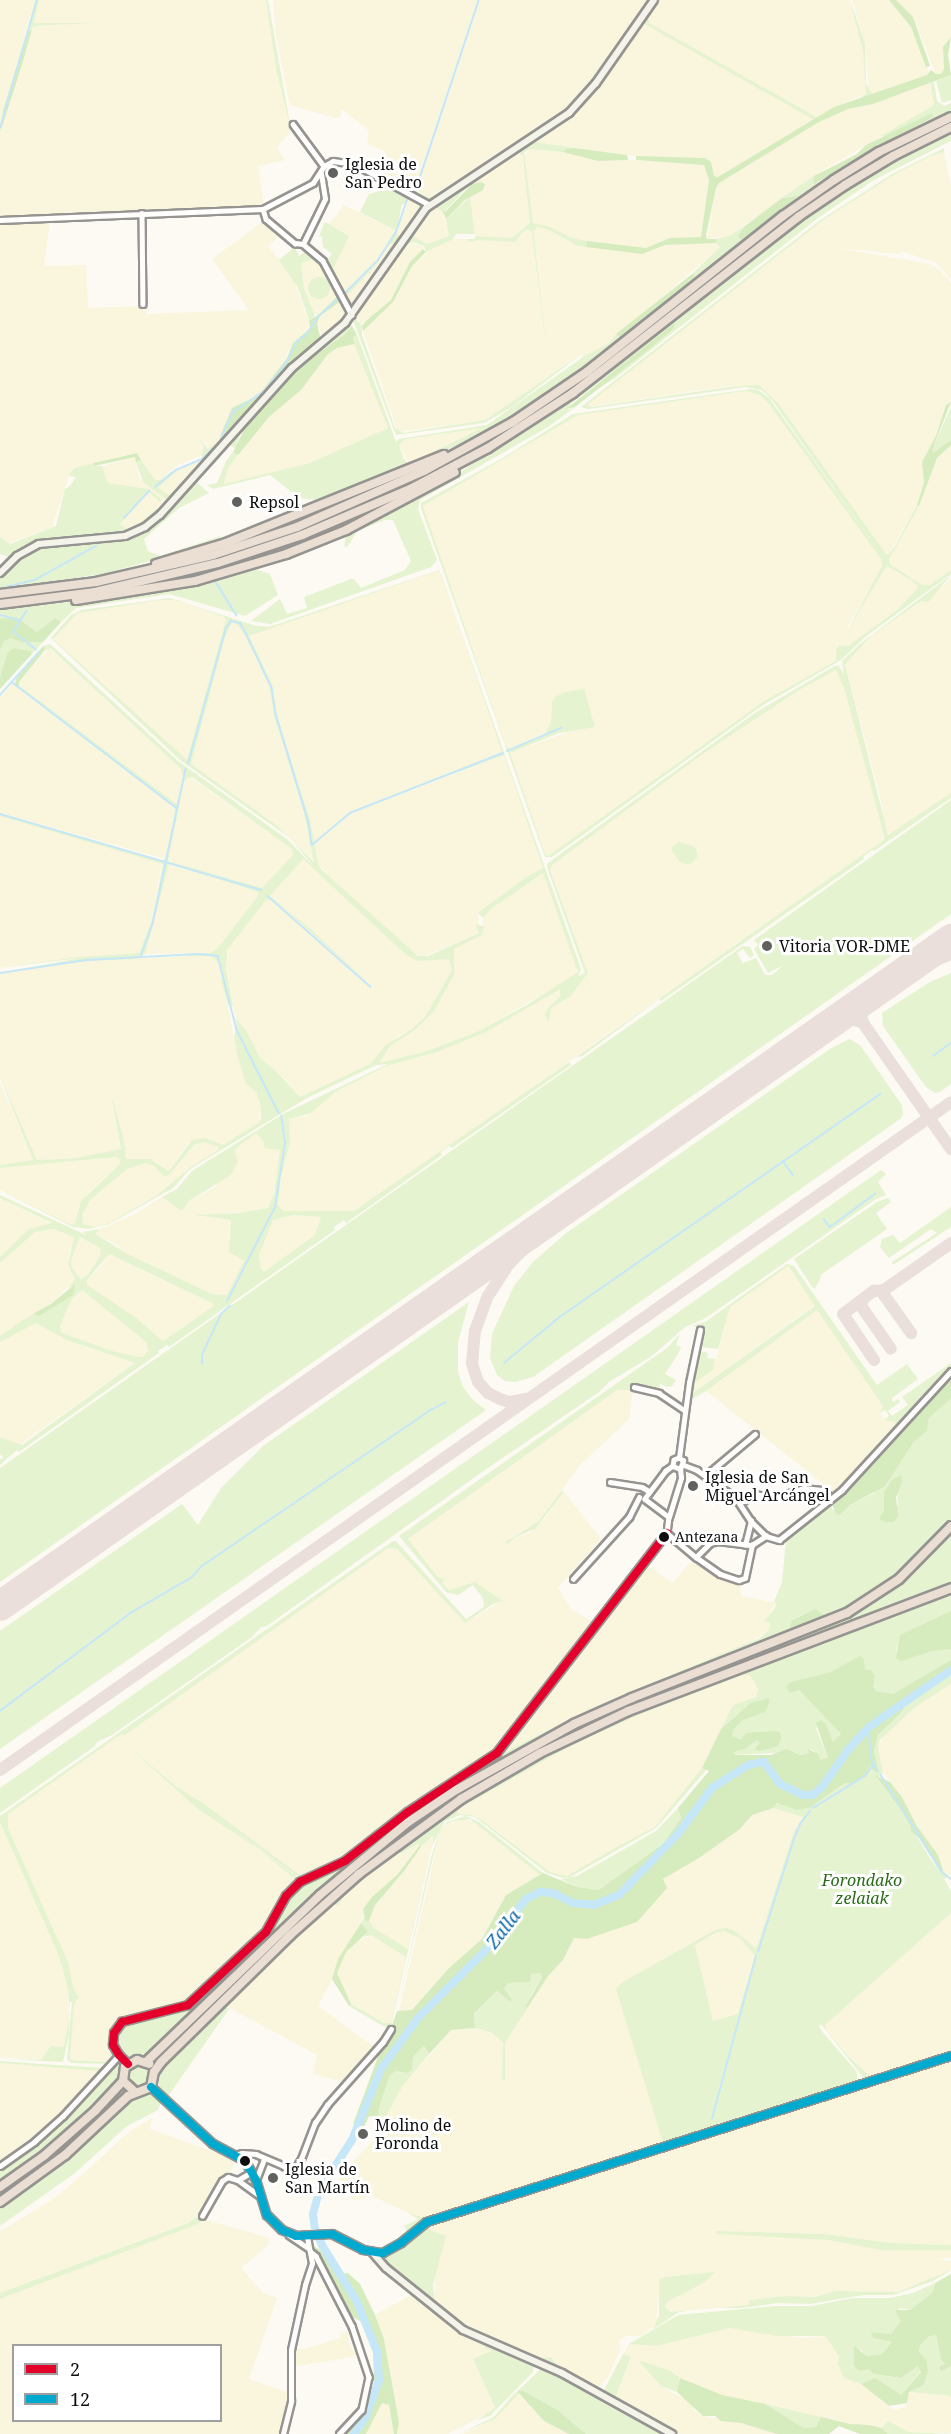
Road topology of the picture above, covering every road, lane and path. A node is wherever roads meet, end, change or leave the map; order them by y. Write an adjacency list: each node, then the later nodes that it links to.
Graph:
1 (654, 0): 7 (street)
2 (951, 117): 17 (highway)
3 (293, 124): 5 (street)
4 (951, 127): 18 (highway)
5 (324, 166): 6 (street); 7 (street)
6 (321, 174): 8 (street); 11 (street)
7 (430, 205): 13 (street)
8 (263, 209): 9 (street); 11 (street)
9 (142, 213): 10 (street); 12 (street)
10 (0, 220)
11 (303, 244): 13 (street)
12 (143, 304)
13 (352, 315): 15 (street)
14 (0, 559): 15 (street)
15 (7, 565): 16 (street)
16 (0, 573)
17 (0, 594)
18 (0, 604)
19 (700, 1330): 22 (street)
20 (951, 1371): 32 (street)
21 (634, 1387): 22 (street)
22 (684, 1410): 24 (street)
23 (755, 1434): 27 (street)
24 (679, 1458): 25 (street); 26 (street)
25 (673, 1466): 26 (street); 30 (street)
26 (682, 1467): 27 (street); 34 (street)
27 (705, 1476): 33 (street)
28 (610, 1482): 29 (street)
29 (629, 1487): 30 (street); 31 (street)
30 (649, 1491): 31 (street)
31 (642, 1498): 34 (street); 42 (street)
32 (831, 1499): 33 (street); 38 (street)
33 (741, 1502): 35 (street)
34 (669, 1517): 37 (street)
35 (751, 1521): 38 (street); 39 (street)
36 (951, 1526): 47 (highway)
37 (667, 1533): 41 (street); 45 (street)
38 (766, 1536): 40 (street)
39 (745, 1545): 40 (street); 41 (street)
40 (752, 1545): 41 (street)
41 (696, 1557)
42 (573, 1579)
43 (951, 1588): 49 (highway)
44 (391, 2029): 54 (street)
45 (119, 2055): 48 (street); 55 (street)
46 (951, 2056): 67 (street)
47 (146, 2062): 48 (highway); 49 (highway)
48 (128, 2064): 50 (highway)
49 (154, 2072): 51 (highway)
50 (123, 2081): 52 (highway); 59 (highway)
51 (151, 2087): 52 (highway); 53 (street)
52 (135, 2092): 61 (highway)
53 (236, 2156): 54 (street); 56 (street)
54 (264, 2159): 58 (street)
55 (0, 2166)
56 (252, 2172): 57 (street); 58 (street)
57 (238, 2180): 60 (street); 62 (street)
58 (256, 2180): 60 (street)
59 (0, 2187)
60 (261, 2197): 63 (street)
61 (0, 2202)
62 (202, 2216)
63 (287, 2233): 64 (street); 65 (street)
64 (309, 2237): 65 (street); 67 (street)
65 (307, 2247): 66 (street)
66 (311, 2252): 68 (street); 69 (street)
67 (372, 2253): 70 (street)
68 (283, 2434)
69 (340, 2434)
70 (672, 2434)

